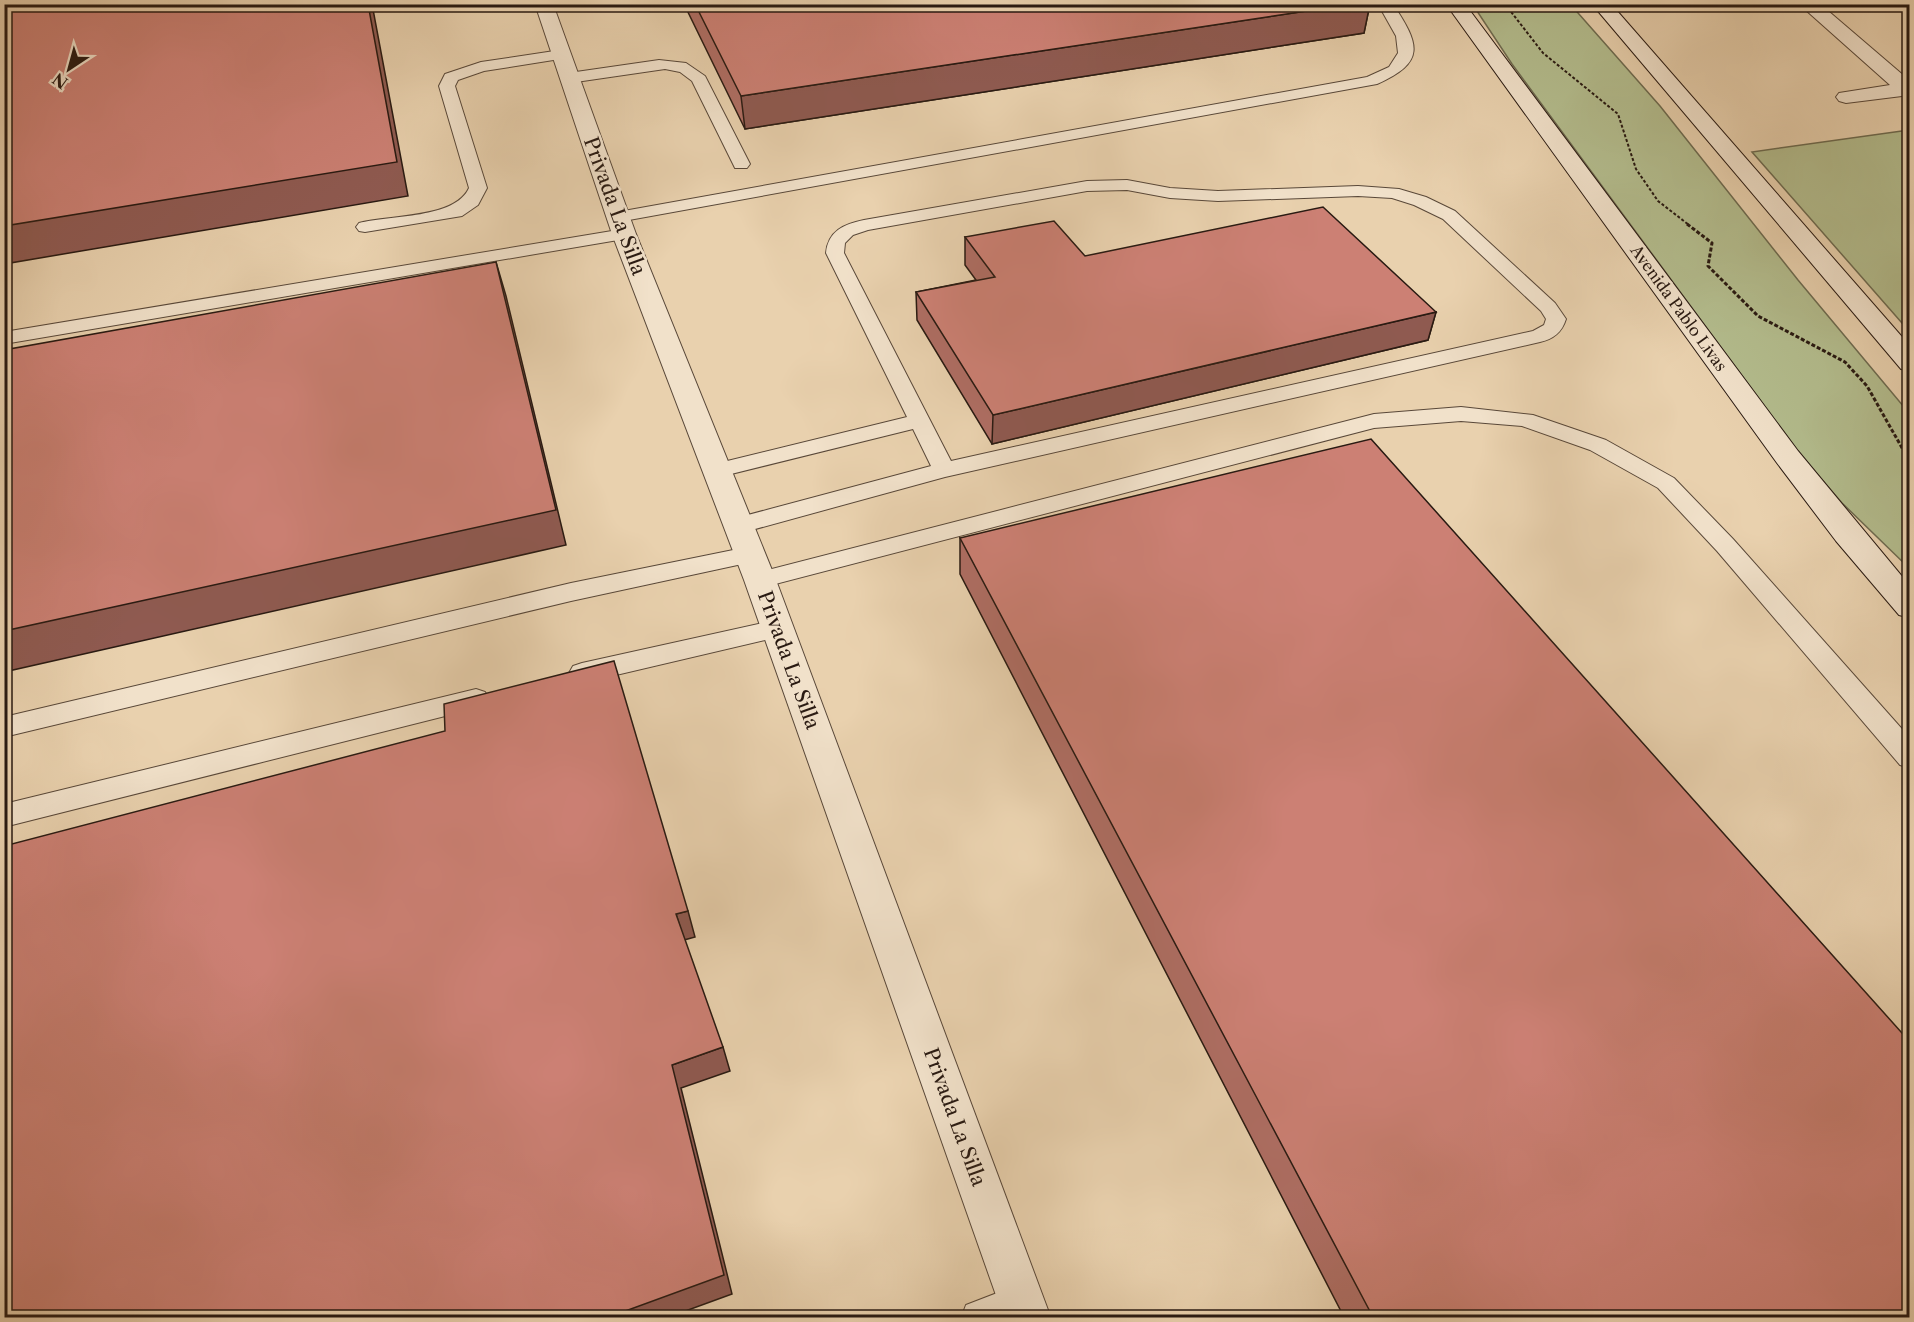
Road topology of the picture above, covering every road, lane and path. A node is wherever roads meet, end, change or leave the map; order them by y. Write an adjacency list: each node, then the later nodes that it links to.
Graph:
1 (544, 4): 7 (street, Privada La Silla)
2 (1385, 4): 11 (lane)
3 (1455, 4): 20 (street, Avenida Pablo Livas)
4 (1505, 4): 16 (path)
5 (1601, 4): 14 (street)
6 (1808, 4): 8 (street)
7 (565, 66): 10 (lane); 11 (street, Privada La Silla); 12 (lane)
8 (1908, 89): 9 (street)
9 (1846, 97)
10 (741, 164)
11 (621, 226): 13 (lane); 18 (street, Privada La Silla)
12 (365, 227)
13 (4, 338)
14 (1910, 363)
15 (920, 421): 17 (lane); 17 (lane); 18 (lane)
16 (1910, 462)
17 (944, 470): 19 (lane)
18 (715, 471): 19 (street, Privada La Silla)
19 (748, 554): 21 (street, Privada La Silla); 24 (lane); 25 (lane)
20 (1910, 607)
21 (777, 629): 22 (lane); 27 (street, Privada La Silla)
22 (560, 678)
23 (502, 693): 26 (lane)
24 (4, 727)
25 (1910, 757)
26 (4, 816)
27 (1025, 1309): 28 (lane)
28 (979, 1317)

